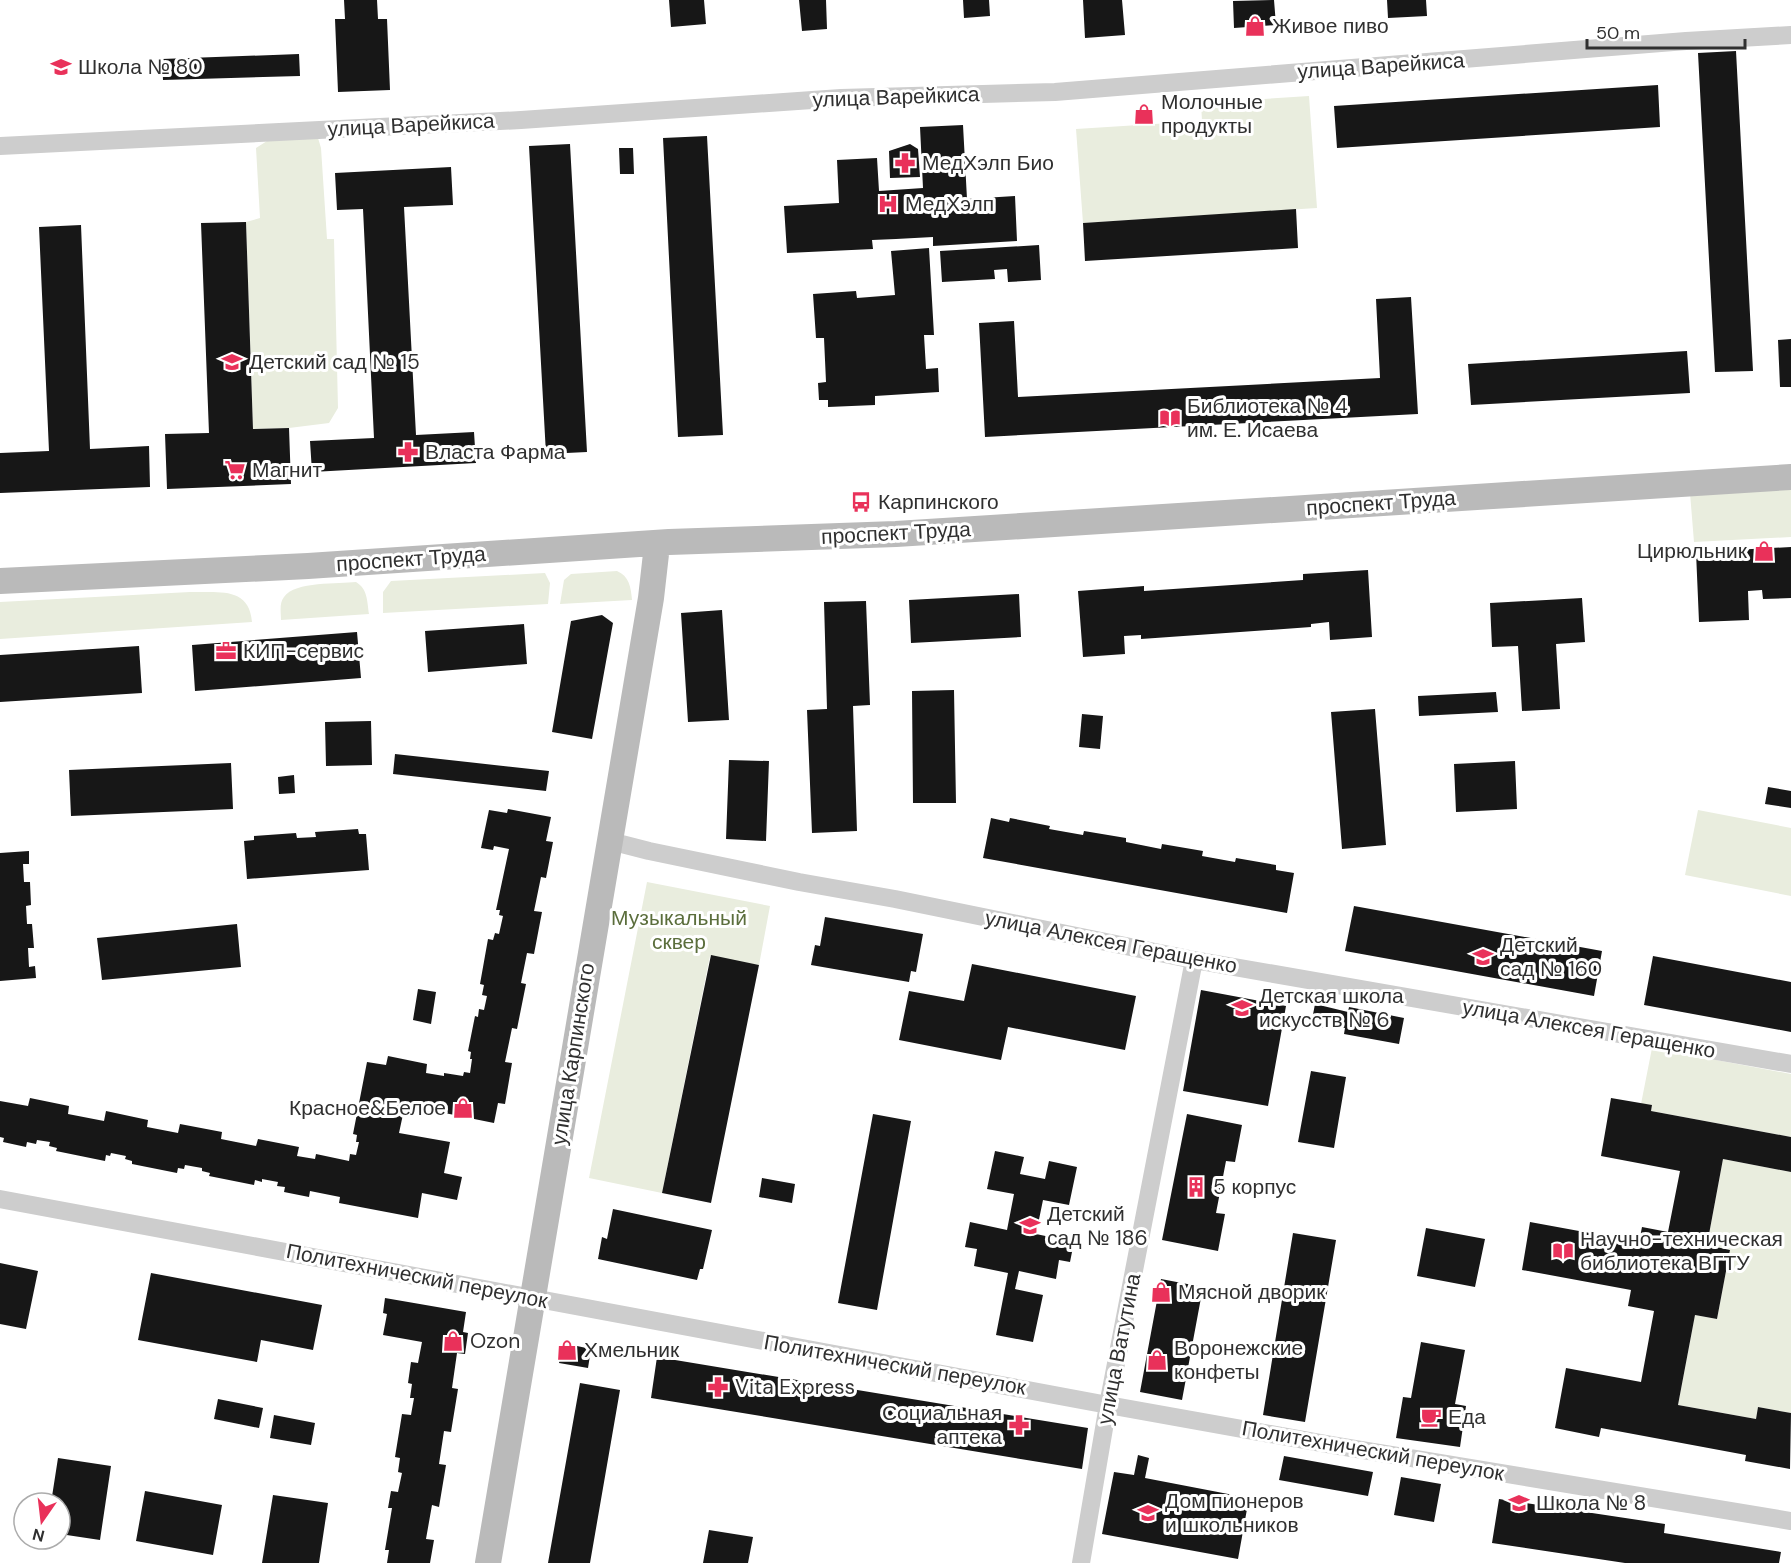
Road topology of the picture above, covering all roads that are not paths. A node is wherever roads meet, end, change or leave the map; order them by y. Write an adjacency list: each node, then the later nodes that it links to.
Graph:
1 (1791, 35): 2 (street, улица Варейкиса)
2 (0, 146)
3 (1791, 477): 4 (main road, проспект Труда)
4 (657, 544): 5 (main road, проспект Труда); 6 (main road, улица Карпинского)
5 (0, 580)
6 (610, 841): 7 (street, улица Алексея Геращенко); 10 (main road, улица Карпинского)
7 (1194, 960): 8 (street, улица Алексея Геращенко); 11 (street, улица Ватутина)
8 (1791, 1064)
9 (0, 1199): 10 (street, Политехнический переулок)
10 (532, 1298): 11 (street, Политехнический переулок); 13 (main road, улица Карпинского)
11 (1108, 1405): 12 (street, Политехнический переулок); 14 (street, улица Ватутина)
12 (1791, 1521)
13 (488, 1563)
14 (1081, 1563)

